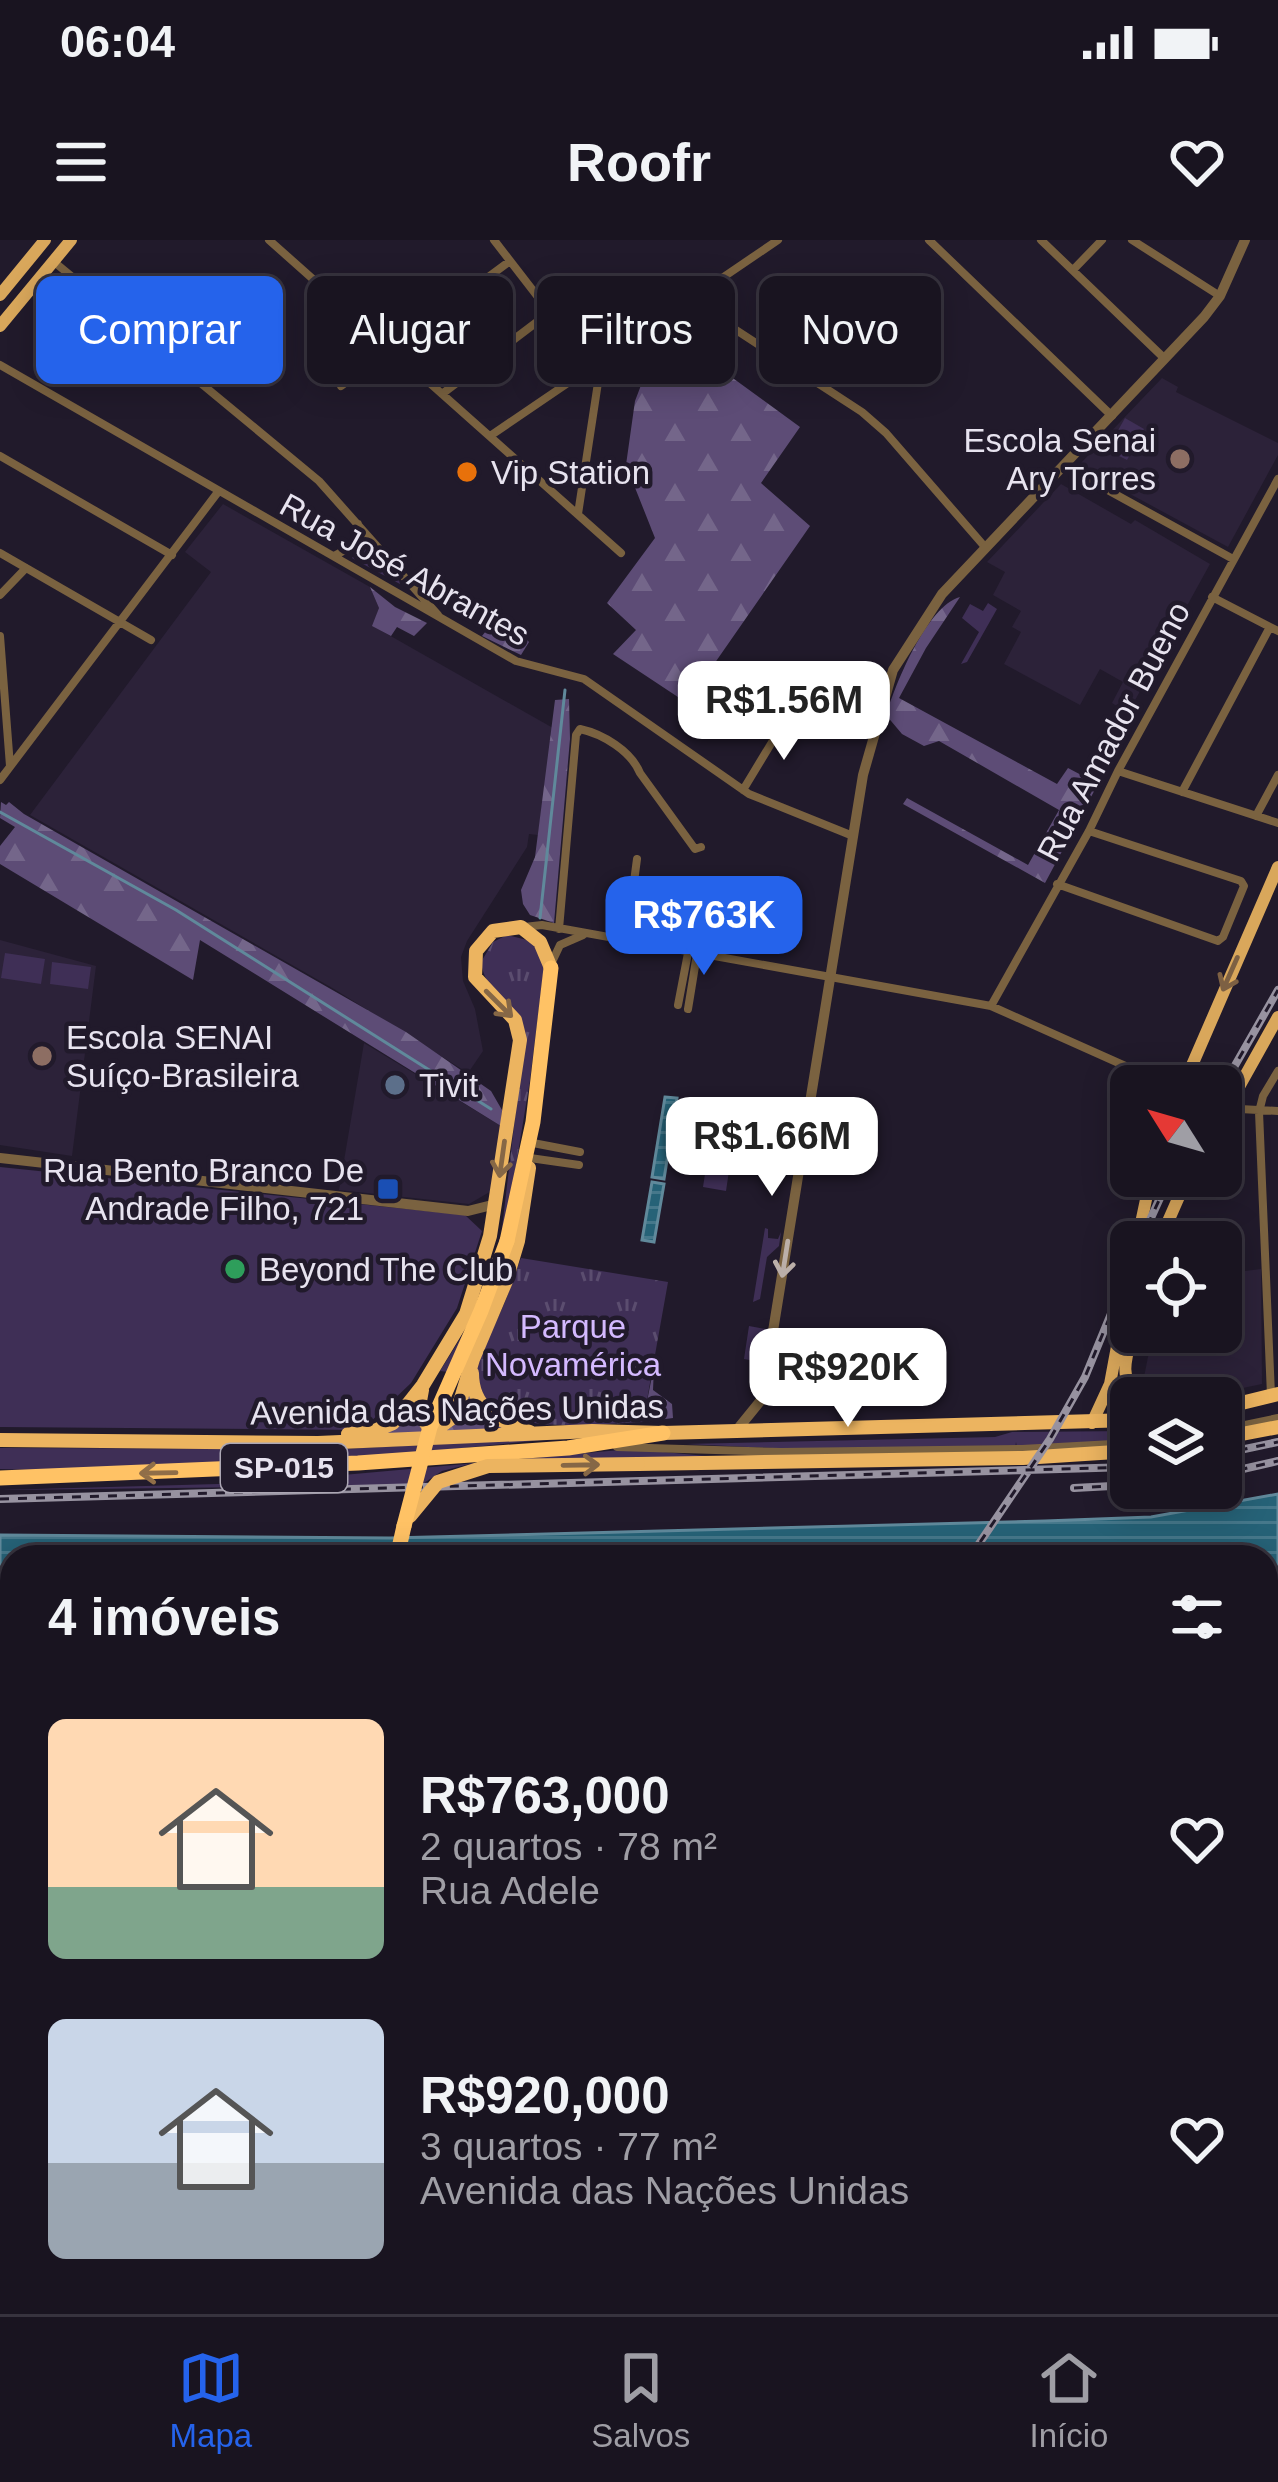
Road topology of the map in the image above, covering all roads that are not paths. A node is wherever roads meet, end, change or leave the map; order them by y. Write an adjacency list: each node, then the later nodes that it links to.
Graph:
1 (42, 240): 17 (main road)
2 (67, 240): 11 (main road)
3 (268, 240): 14 (street)
4 (494, 240): 12 (street)
5 (778, 240): 16 (street)
6 (929, 240): 31 (street)
7 (1041, 240): 13 (street)
8 (1102, 240): 13 (street)
9 (1132, 240): 19 (street)
10 (1245, 240): 19 (street)
11 (51, 260): 21 (main road); 38 (street)
12 (510, 261): 15 (street); 18 (street)
13 (1073, 270): 23 (street)
14 (309, 276)
15 (490, 276)
16 (722, 276)
17 (0, 295)
18 (537, 295)
19 (1220, 296): 23 (street)
20 (537, 322): 30 (street)
21 (0, 326)
22 (735, 329): 39 (street)
23 (1164, 358): 31 (street)
24 (0, 365): 36 (street, Rua José Abrantes)
25 (344, 384): 29 (street)
26 (431, 384): 30 (street)
27 (563, 384): 32 (street)
28 (600, 384): 37 (street)
29 (341, 386)
30 (442, 394): 32 (street)
31 (1112, 416): 34 (street)
32 (490, 436): 37 (street)
33 (0, 457): 42 (street)
34 (1064, 466): 39 (street); 44 (street)
35 (1278, 479): 44 (street, Rua Amador Bueno)
36 (218, 492): 42 (street); 43 (street, Rua José Abrantes)
37 (578, 515): 41 (street)
38 (357, 521): 43 (street); 46 (street)
39 (985, 547): 66 (street)
40 (0, 553): 45 (street)
41 (622, 554)
42 (172, 555): 51 (street)
43 (332, 557): 48 (street, Rua José Abrantes)
44 (1233, 559): 49 (street, Rua Amador Bueno)
45 (26, 568): 47 (street); 51 (street)
46 (410, 580): 48 (street); 50 (street)
47 (0, 595)
48 (398, 595): 50 (street, Rua José Abrantes)
49 (1212, 598): 52 (street); 58 (street, Rua Amador Bueno)
50 (440, 617): 61 (street, Rua José Abrantes)
51 (120, 622): 54 (street); 57 (street)
52 (1274, 629): 62 (street)
53 (0, 636): 55 (street)
54 (151, 640)
55 (2, 683): 57 (street)
56 (789, 714): 61 (street)
57 (10, 767): 60 (street)
58 (1118, 771): 62 (street); 65 (street, Rua Amador Bueno)
59 (1278, 775): 63 (street)
60 (0, 780)
61 (743, 790): 66 (street, Rua José Abrantes)
62 (1182, 792): 63 (street)
63 (1256, 817): 64 (street)
64 (1278, 823)
65 (1089, 832): 70 (street, Rua Amador Bueno); 70 (street)
66 (854, 836): 77 (street)
67 (701, 847): 72 (street)
68 (637, 859): 74 (street)
69 (1278, 867): 82 (main road, one-way to 82)
70 (1057, 884): 78 (street, Rua Amador Bueno)
71 (520, 927): 72 (street); 76 (highway); 93 (highway, one-way to 93)
72 (559, 929): 73 (street)
73 (585, 935): 74 (street); 76 (street)
74 (626, 942): 75 (street)
75 (693, 954): 77 (street); 79 (street)
76 (551, 968): 88 (highway)
77 (831, 978): 78 (street); 105 (street, one-way to 105)
78 (991, 1006): 81 (street)
79 (683, 1007)
80 (1278, 1017): 84 (main road)
81 (1123, 1065)
82 (1192, 1065)
83 (1278, 1070): 87 (street)
84 (1242, 1082)
85 (1242, 1108): 87 (street)
86 (1278, 1111): 87 (street)
87 (1259, 1112): 99 (street)
88 (533, 1122): 89 (highway); 114 (highway, bridge)
89 (532, 1151): 90 (street); 92 (street); 97 (highway)
90 (580, 1152)
91 (0, 1158): 94 (street)
92 (579, 1165)
93 (496, 1204): 94 (street); 95 (highway)
94 (468, 1211): 95 (street)
95 (491, 1229): 98 (highway)
96 (1116, 1353): 102 (main road)
97 (473, 1359): 98 (highway); 107 (highway)
98 (423, 1385): 109 (highway)
99 (1274, 1395): 100 (highway)
100 (1242, 1403)
101 (1110, 1422): 102 (highway, Avenida das Nações Unidas / SP-015)
102 (1092, 1423): 105 (highway, Avenida das Nações Unidas / SP-015)
103 (1278, 1423): 104 (highway)
104 (1242, 1430)
105 (736, 1431): 106 (highway, Avenida das Nações Unidas / SP-015)
106 (664, 1433): 107 (highway, Avenida das Nações Unidas); 111 (highway, SP-015)
107 (541, 1436): 109 (highway, Avenida das Nações Unidas)
108 (0, 1440): 109 (highway, Avenida das Nações Unidas)
109 (253, 1441)
110 (1110, 1447): 111 (street)
111 (568, 1448): 113 (highway, SP-015, one-way to 113)
112 (1110, 1449): 114 (highway, Avenida das Nações Unidas, one-way to 112, bridge)
113 (0, 1478)
114 (404, 1526): 115 (highway)
115 (400, 1545)

